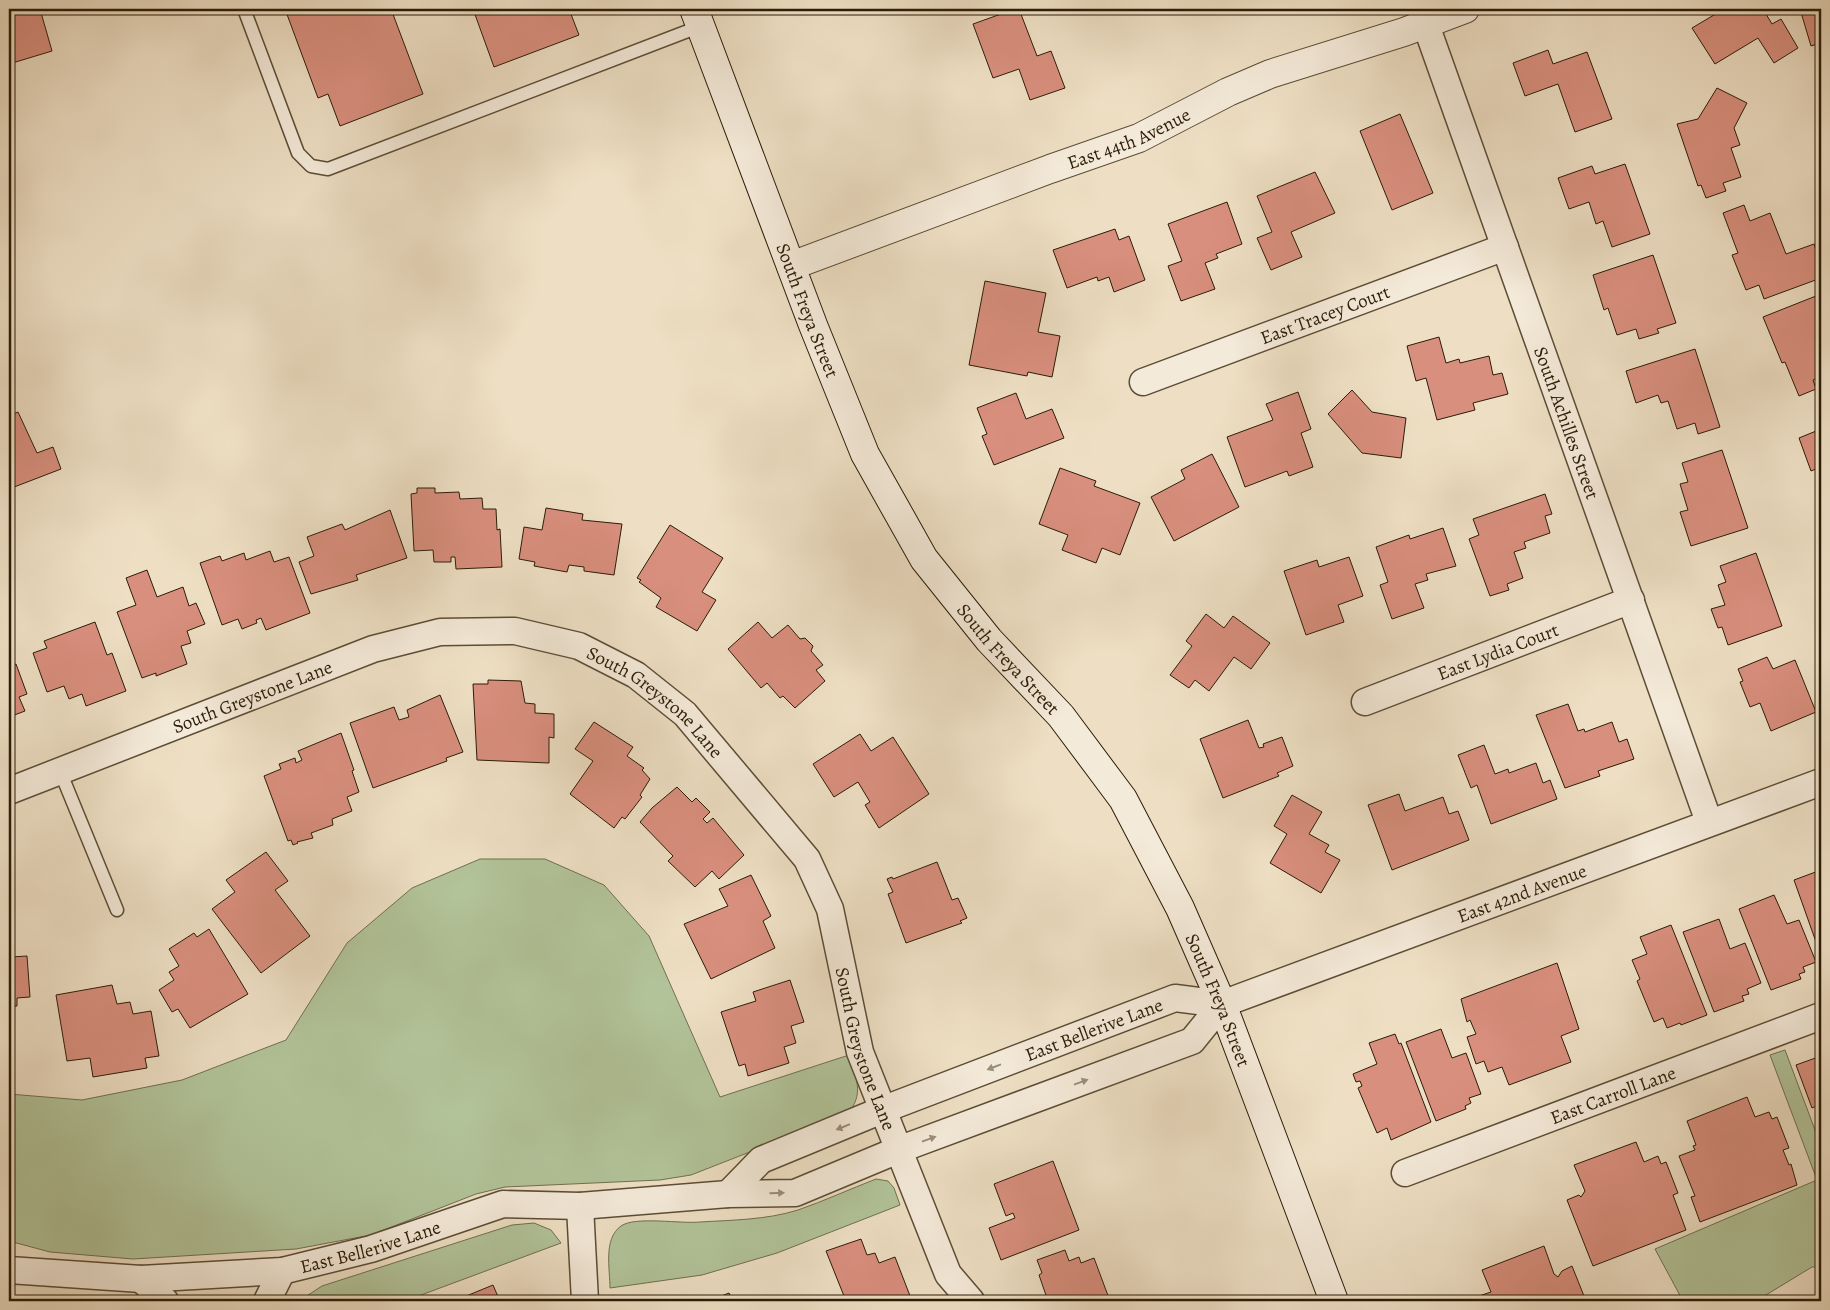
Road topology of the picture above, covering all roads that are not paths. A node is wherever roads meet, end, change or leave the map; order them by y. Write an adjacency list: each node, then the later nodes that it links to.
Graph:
1 (244, 9): 3 (lane)
2 (1465, 9): 4 (main road, East 44th Avenue)
3 (698, 18): 6 (main road, South Freya Street)
4 (1426, 25): 5 (street, South Achilles Street); 6 (main road, East 44th Avenue)
5 (1505, 247): 7 (street, East Tracey Court); 8 (street, South Achilles Street)
6 (791, 266): 15 (main road, South Freya Street)
7 (1143, 382)
8 (1631, 600): 9 (street, East Lydia Court); 13 (street, South Achilles Street)
9 (1365, 702)
10 (60, 771): 12 (street, South Greystone Lane); 14 (lane); 17 (street, South Greystone Lane)
11 (1821, 782): 13 (street, East 42nd Avenue)
12 (9, 791)
13 (1710, 822): 15 (street, East 42nd Avenue)
14 (117, 910)
15 (1222, 1004): 17 (street, East Bellerive Lane, one-way to 17); 18 (street, East Bellerive Lane, one-way to 15); 29 (main road, South Freya Street)
16 (1821, 1016): 19 (street, East Carroll Lane)
17 (882, 1110): 18 (street, South Greystone Lane); 20 (street, East Bellerive Lane, one-way to 20)
18 (898, 1150): 20 (street, East Bellerive Lane, one-way to 18); 28 (street, South Greystone Lane)
19 (1405, 1173)
20 (728, 1194): 21 (street, East Bellerive Lane)
21 (580, 1206): 23 (street, East Bellerive Lane); 27 (street)
22 (9, 1270): 24 (street, East Bellerive Lane)
23 (282, 1271): 24 (street, East Bellerive Lane); 26 (street)
24 (141, 1279): 25 (street)
25 (165, 1301)
26 (267, 1301)
27 (585, 1301)
28 (971, 1301)
29 (1334, 1301)

